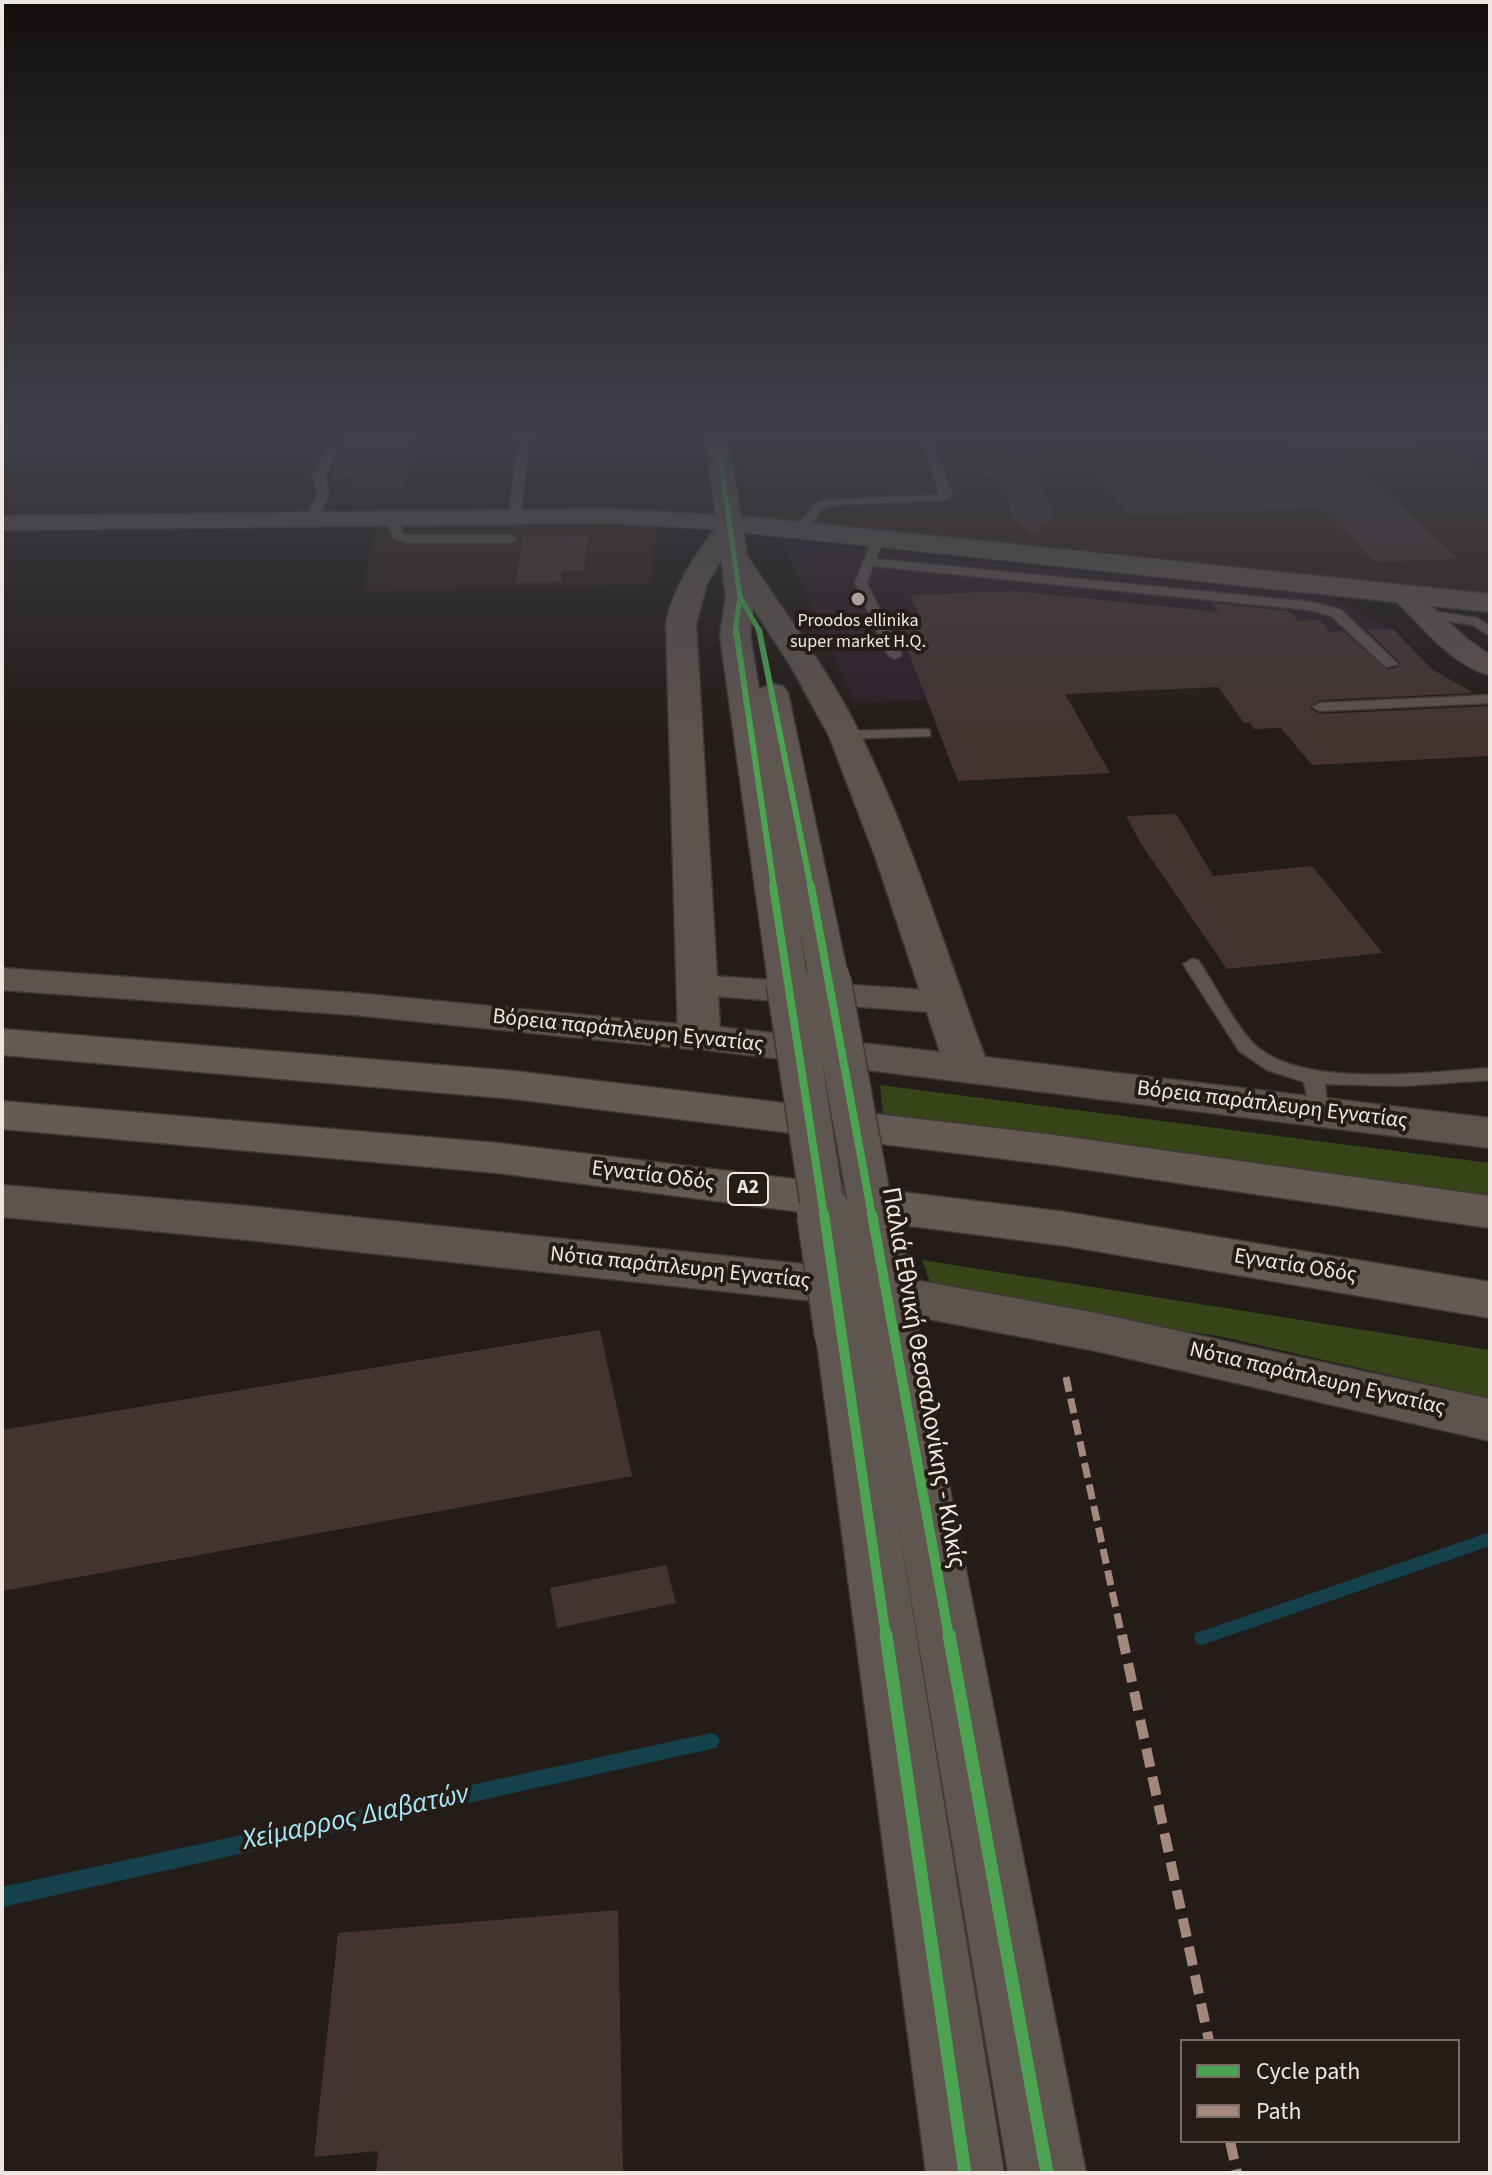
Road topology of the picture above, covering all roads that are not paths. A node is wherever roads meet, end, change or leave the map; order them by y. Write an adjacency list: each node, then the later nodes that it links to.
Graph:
1 (726, 532): 20 (street)
2 (733, 532): 5 (main road, Παλιά Εθνική Θεσσαλονίκης - Κιλκίς)
3 (810, 532): 4 (street)
4 (874, 551): 6 (street); 11 (lane)
5 (738, 578): 17 (street); 32 (main road, Παλιά Εθνική Θεσσαλονίκης - Κιλκίς, bridge)
6 (1139, 579): 7 (street); 12 (lane)
7 (1403, 594): 8 (street); 9 (street)
8 (1490, 603)
9 (1425, 614): 10 (lane); 13 (street)
10 (1490, 632)
11 (895, 655)
12 (1391, 664)
13 (1490, 667)
14 (1490, 699): 15 (lane)
15 (1320, 707)
16 (925, 733): 17 (lane)
17 (844, 735): 21 (street)
18 (1192, 964): 26 (lane)
19 (2, 979): 22 (street, Βόρεια παράπλευρη Εγνατίας)
20 (696, 986): 21 (street); 22 (street)
21 (944, 1002): 24 (street)
22 (699, 1038): 24 (street, Βόρεια παράπλευρη Εγνατίας)
23 (2, 1042): 30 (highway)
24 (967, 1068): 26 (street, Βόρεια παράπλευρη Εγνατίας)
25 (1490, 1074): 26 (lane)
26 (1316, 1095): 28 (street, Βόρεια παράπλευρη Εγνατίας)
27 (2, 1115): 31 (highway, Εγνατία Οδός / Α2)
28 (1490, 1133)
29 (2, 1201): 33 (street, Νότια παράπλευρη Εγνατίας)
30 (1490, 1212)
31 (1490, 1300)
32 (868, 1334): 34 (main road, Παλιά Εθνική Θεσσαλονίκης - Κιλκίς); 35 (main road, Παλιά Εθνική Θεσσαλονίκης - Κιλκίς)
33 (1490, 1420)
34 (965, 2173)
35 (1047, 2173)

